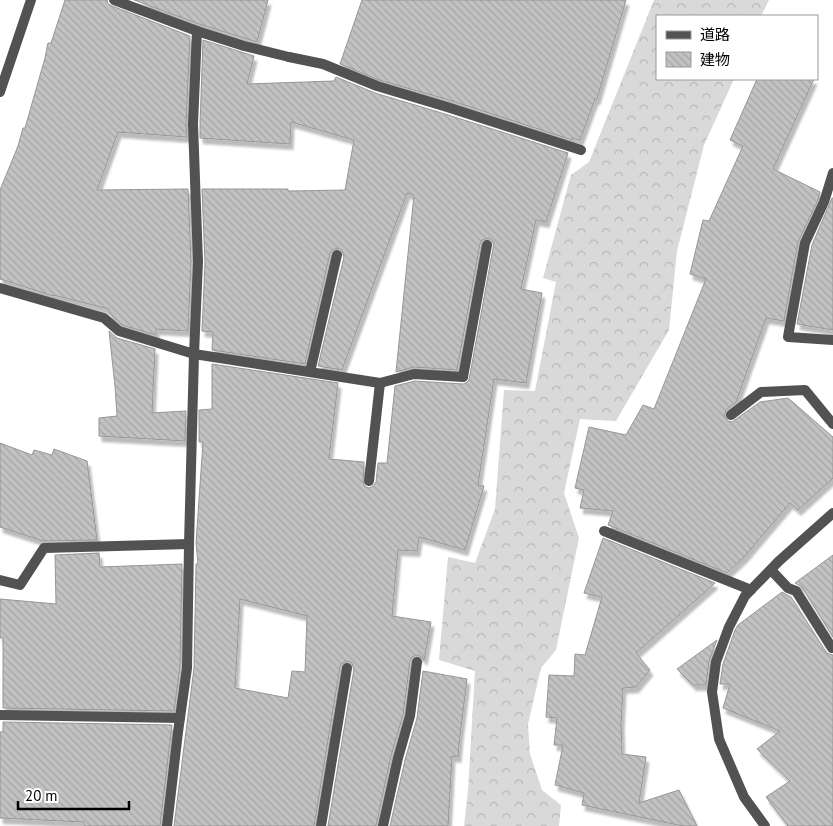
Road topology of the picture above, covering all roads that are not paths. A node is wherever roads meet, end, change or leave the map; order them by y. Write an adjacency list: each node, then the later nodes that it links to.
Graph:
1 (31, 0): 4 (street)
2 (114, 0): 3 (street)
3 (197, 31): 5 (street); 11 (street)
4 (0, 92)
5 (581, 150)
6 (833, 173): 10 (street)
7 (487, 245): 13 (street)
8 (337, 255): 12 (street)
9 (0, 288): 11 (street)
10 (833, 340)
11 (194, 354): 12 (street); 19 (street)
12 (310, 372): 13 (street)
13 (380, 383): 16 (street)
14 (732, 415): 15 (street)
15 (833, 424)
16 (368, 481)
17 (833, 513): 20 (street)
18 (604, 531): 22 (street)
19 (189, 544): 21 (street); 27 (street)
20 (771, 570): 22 (street); 23 (street)
21 (0, 580)
22 (751, 590): 31 (street)
23 (832, 648)
24 (417, 662): 30 (street)
25 (347, 668): 29 (street)
26 (0, 715): 27 (street)
27 (180, 718): 28 (street)
28 (167, 826)
29 (322, 826)
30 (384, 826)
31 (765, 826)

